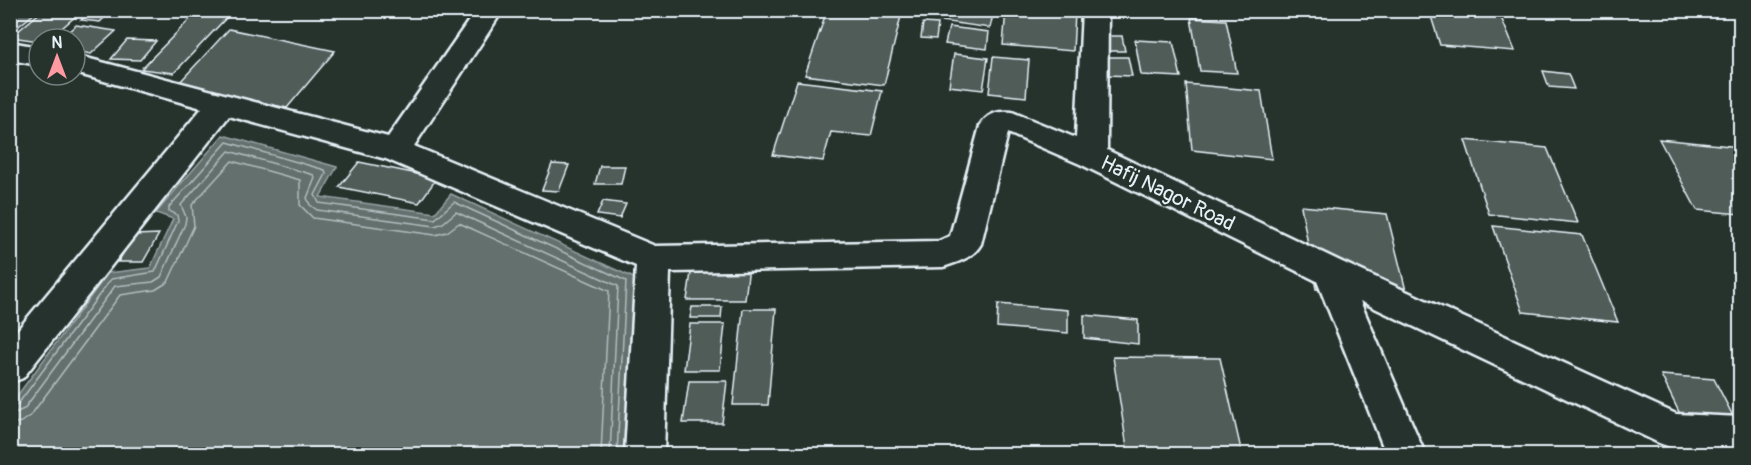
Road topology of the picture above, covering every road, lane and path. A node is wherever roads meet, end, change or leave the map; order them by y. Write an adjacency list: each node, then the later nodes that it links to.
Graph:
1 (490, 10): 7 (street)
2 (1095, 10): 8 (street)
3 (10, 51): 4 (street)
4 (27, 54)
5 (87, 67): 6 (street)
6 (222, 104): 7 (street); 11 (street)
7 (395, 150): 9 (street)
8 (1091, 156): 9 (street, Hafij Nagor Road); 10 (street, Hafij Nagor Road)
9 (653, 259): 14 (street)
10 (1330, 272): 13 (street, Hafij Nagor Road); 15 (street)
11 (10, 368)
12 (1740, 434): 13 (street, Hafij Nagor Road)
13 (1681, 443)
14 (645, 454)
15 (1405, 454)

